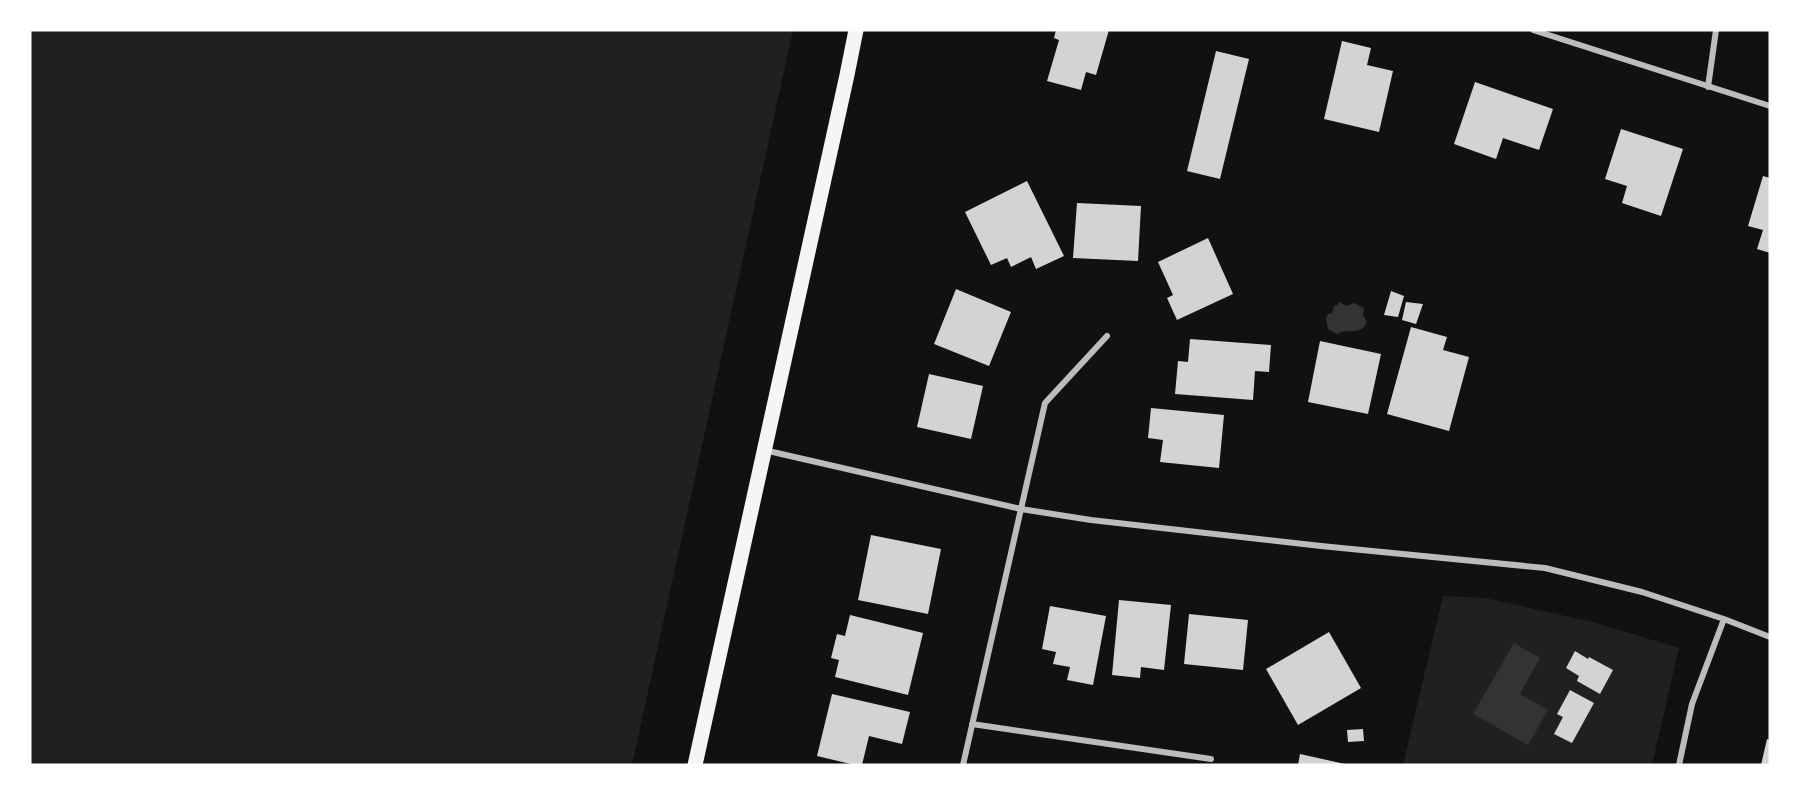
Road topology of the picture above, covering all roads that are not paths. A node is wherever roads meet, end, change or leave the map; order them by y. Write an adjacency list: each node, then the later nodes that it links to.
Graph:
1 (856, 30): 7 (main road)
2 (1533, 30): 4 (street)
3 (1716, 30): 4 (street)
4 (1708, 87): 5 (street)
5 (1770, 106)
6 (1107, 336): 8 (street)
7 (763, 450): 8 (street); 13 (main road)
8 (1021, 509): 9 (street); 11 (street)
9 (1724, 619): 10 (street); 15 (street)
10 (1770, 637)
11 (972, 724): 12 (street); 14 (street)
12 (1211, 759)
13 (694, 765)
14 (963, 765)
15 (1679, 765)

